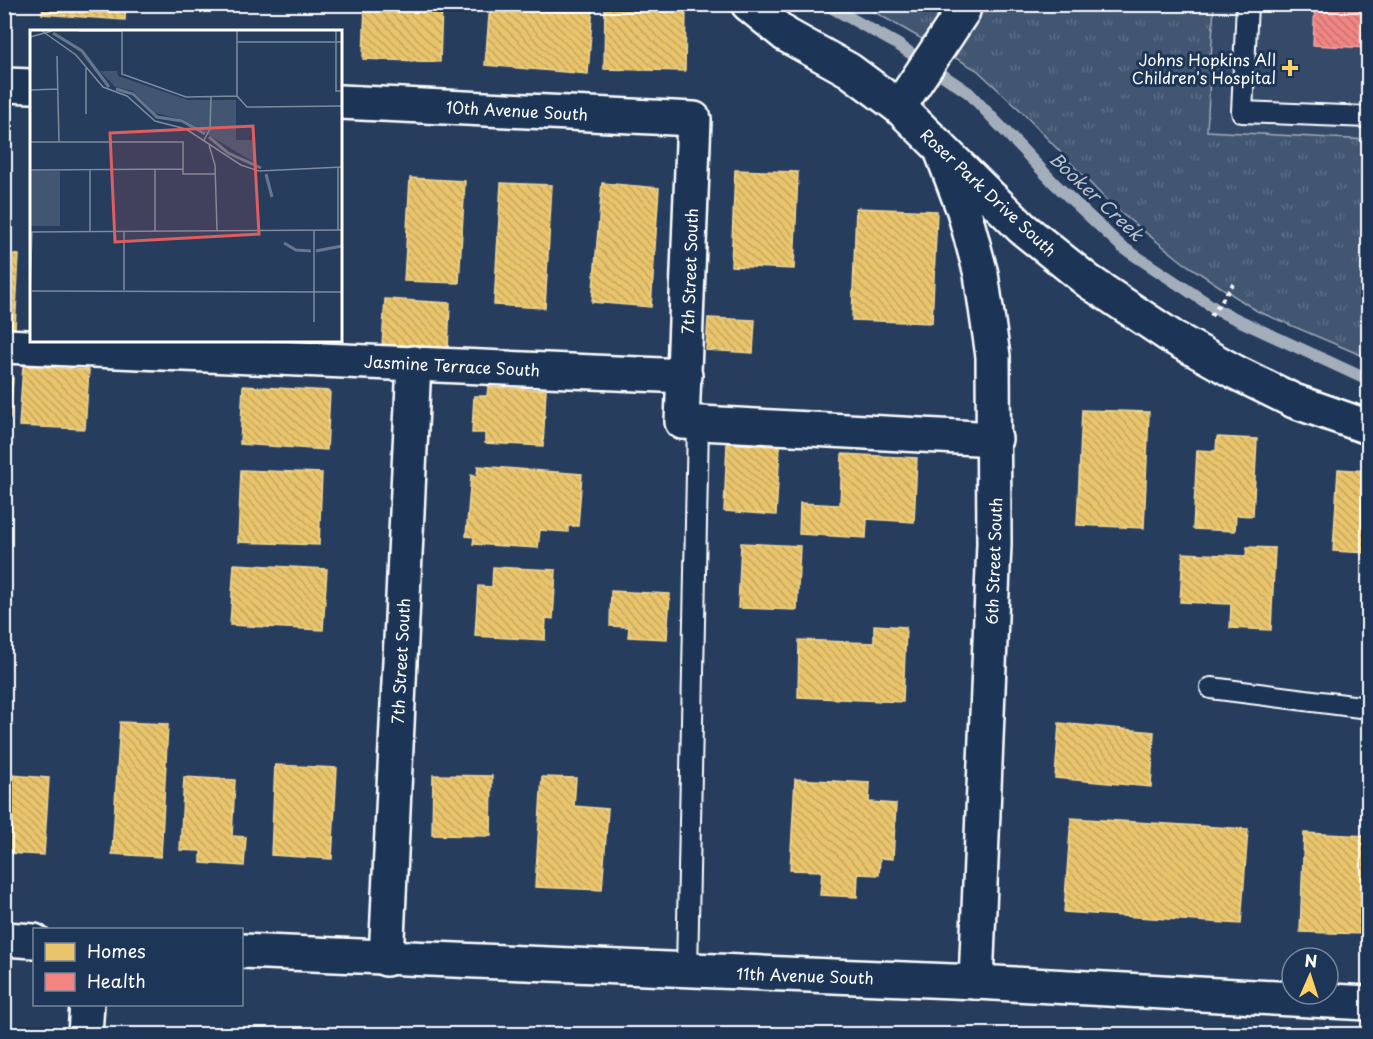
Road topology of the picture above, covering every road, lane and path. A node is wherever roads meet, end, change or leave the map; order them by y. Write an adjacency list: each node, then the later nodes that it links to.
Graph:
1 (748, 4): 7 (street, Roser Park Drive South)
2 (964, 4): 7 (street)
3 (1247, 4): 8 (lane)
4 (4, 85): 5 (street)
5 (30, 86)
6 (342, 102): 9 (street, 10th Avenue South)
7 (899, 107): 10 (street, Roser Park Drive South)
8 (1368, 117)
9 (694, 119): 15 (street, 7th Street South)
10 (940, 147): 17 (street, Roser Park Drive South); 18 (street, 6th Street South)
11 (1233, 284): 12 (path)
12 (1205, 324)
13 (4, 346): 14 (street, Jasmine Terrace South)
14 (414, 363): 15 (street, Jasmine Terrace South); 24 (street, 7th Street South)
15 (685, 376): 16 (street, 7th Street South)
16 (690, 423): 18 (street); 25 (lane)
17 (1368, 427)
18 (995, 439): 26 (street, 6th Street South)
19 (1210, 688): 20 (lane)
20 (1368, 708)
21 (4, 939): 22 (street)
22 (33, 941)
23 (243, 951): 24 (street, 11th Avenue South)
24 (386, 959): 25 (street, 11th Avenue South)
25 (687, 970): 26 (street, 11th Avenue South)
26 (976, 982): 27 (street, 11th Avenue South)
27 (1368, 1003)
28 (87, 1006): 29 (street)
29 (85, 1035)

